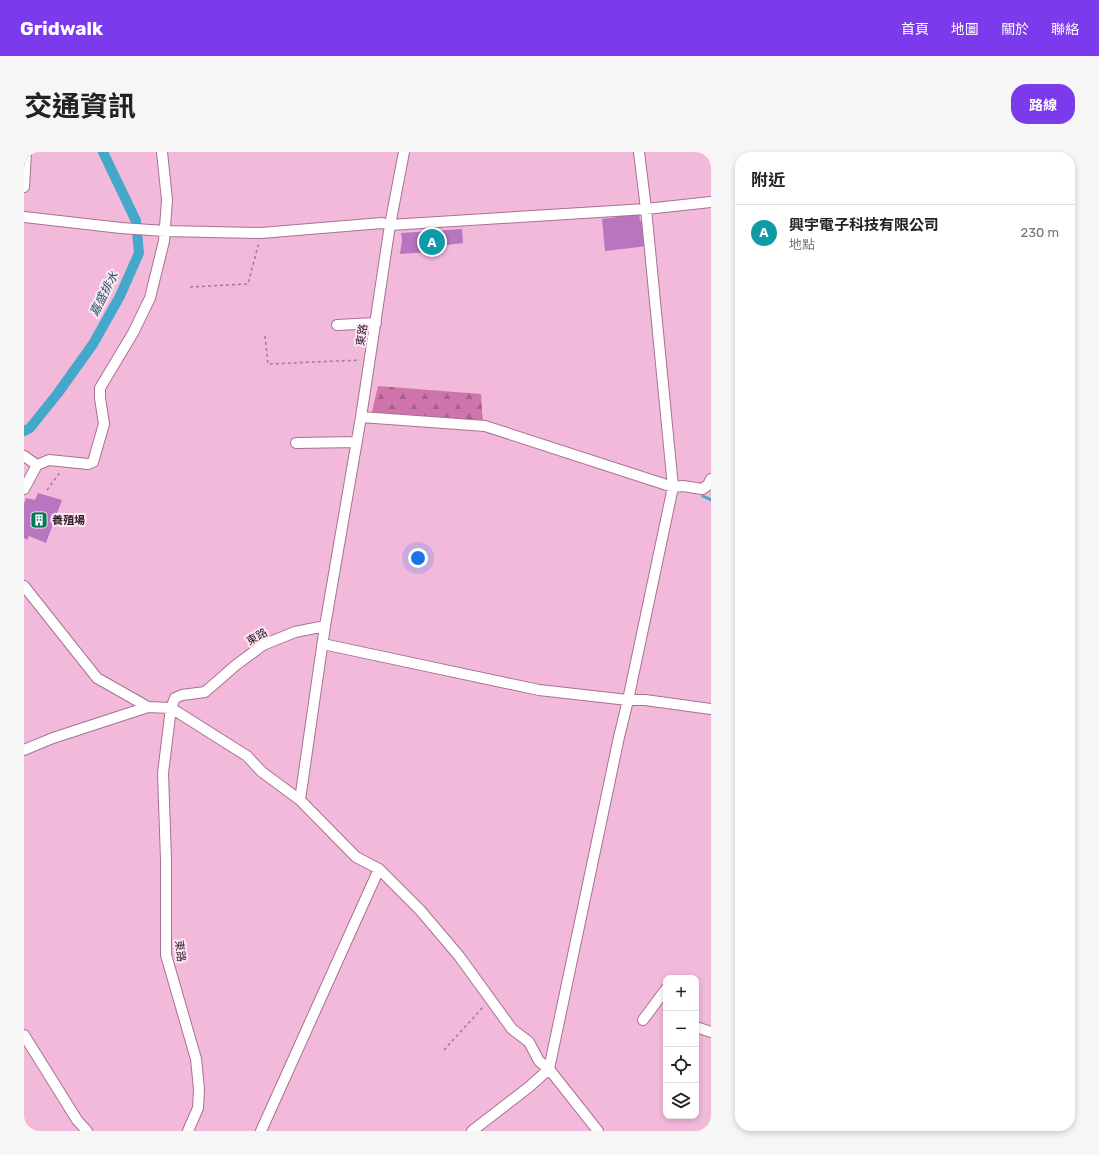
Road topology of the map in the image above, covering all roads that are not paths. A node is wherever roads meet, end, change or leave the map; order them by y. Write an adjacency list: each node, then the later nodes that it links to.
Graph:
1 (26, 152): 5 (lane)
2 (162, 152): 10 (lane)
3 (404, 152): 9 (lane, 東路)
4 (639, 152): 7 (lane)
5 (24, 187)
6 (711, 202): 7 (lane)
7 (646, 209): 9 (lane); 19 (lane)
8 (24, 217): 10 (lane)
9 (390, 225): 10 (lane); 11 (lane, 東路)
10 (164, 231): 17 (lane)
11 (376, 323): 12 (lane); 13 (lane, 東路)
12 (337, 325)
13 (361, 417): 14 (lane, 東路); 19 (lane)
14 (357, 442): 15 (lane); 22 (lane, 東路)
15 (296, 443)
16 (24, 456): 17 (lane)
17 (37, 465): 20 (lane)
18 (711, 479): 19 (lane)
19 (673, 487): 24 (lane)
20 (24, 489)
21 (24, 586): 25 (lane)
22 (326, 626): 23 (lane); 26 (lane, 東路)
23 (323, 644): 24 (lane); 29 (lane)
24 (628, 700): 27 (lane); 36 (lane)
25 (148, 707): 26 (lane); 28 (lane)
26 (171, 708): 29 (lane); 37 (lane, 東路)
27 (711, 709)
28 (24, 750)
29 (300, 800): 30 (lane)
30 (379, 869): 36 (lane); 39 (lane)
31 (663, 993): 32 (lane)
32 (643, 1020)
33 (699, 1028): 34 (lane)
34 (711, 1032)
35 (24, 1035): 38 (lane)
36 (549, 1069): 40 (lane); 41 (lane)
37 (190, 1130)
38 (86, 1131)
39 (261, 1131)
40 (472, 1131)
41 (598, 1131)

